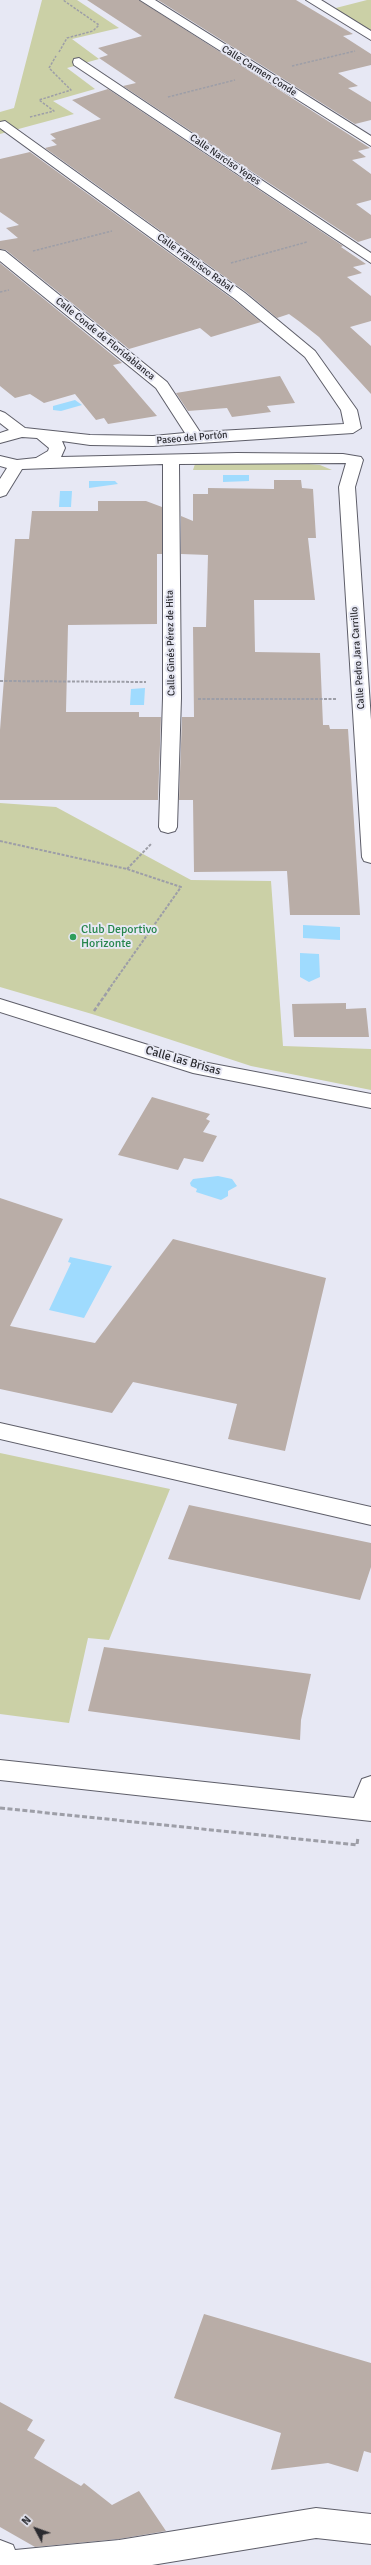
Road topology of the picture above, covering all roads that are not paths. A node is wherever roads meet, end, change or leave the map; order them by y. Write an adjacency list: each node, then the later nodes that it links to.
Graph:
1 (146, 0): 6 (street, Calle Carmen Conde)
2 (312, 0): 3 (street)
3 (371, 36)
4 (79, 62): 8 (street, Calle Narciso Yepes)
5 (5, 124): 10 (street, Calle Francisco Rabal)
6 (371, 142)
7 (3, 256): 14 (street, Calle Conde de Floridablanca)
8 (371, 259)
9 (0, 416): 11 (street)
10 (354, 429): 14 (street, Paseo del Portón); 17 (street)
11 (21, 432): 12 (street, Paseo del Portón); 13 (street)
12 (41, 434): 14 (street, Paseo del Portón); 18 (street)
13 (1, 437)
14 (194, 438)
15 (171, 459): 17 (street, Paseo del Portón); 18 (street, Paseo del Portón); 21 (street, Calle Ginés Pérez de Hita)
16 (0, 460): 19 (street)
17 (356, 460): 22 (street, Calle Pedro Jara Carrillo)
18 (40, 462): 19 (street, Paseo del Portón)
19 (17, 465): 20 (street)
20 (0, 492)
21 (168, 827)
22 (371, 857)
23 (4, 1012): 24 (street, Calle las Brisas)
24 (371, 1100)
25 (0, 1431): 26 (street)
26 (371, 1516)
27 (0, 1770): 28 (street)
28 (368, 1802)
29 (371, 2529): 30 (street)
30 (5, 2560)

